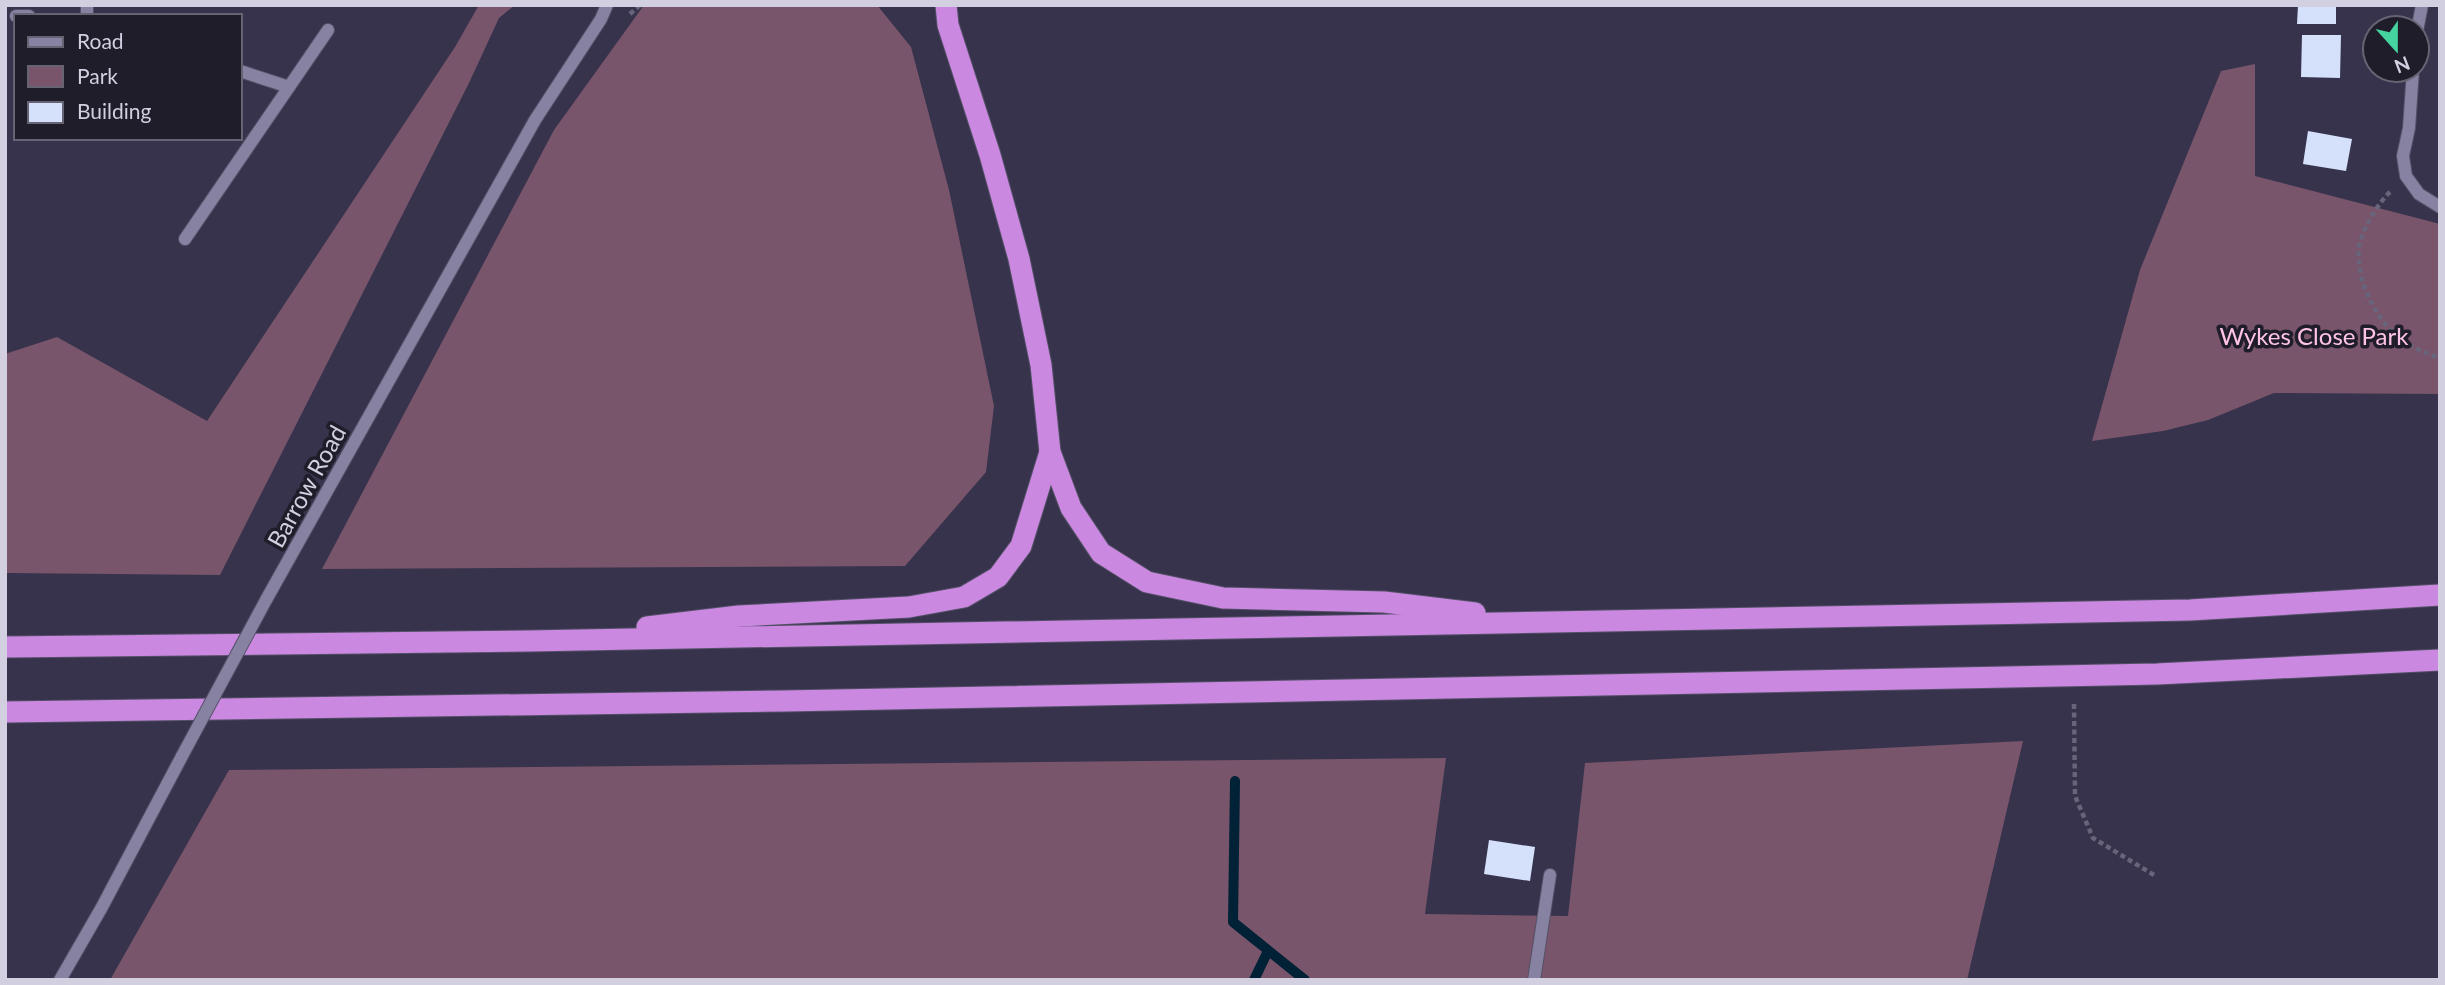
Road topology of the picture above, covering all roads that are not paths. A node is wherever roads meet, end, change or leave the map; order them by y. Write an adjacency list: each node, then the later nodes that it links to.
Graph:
1 (607, 5): 5 (street, Barrow Road)
2 (618, 5): 5 (street, Barrow Road)
3 (933, 5): 4 (highway)
4 (947, 15): 12 (highway)
5 (601, 19): 20 (street, Barrow Road, bridge)
6 (328, 30): 9 (street)
7 (242, 72): 9 (street)
8 (2412, 84): 10 (street)
9 (289, 87): 11 (street)
10 (2440, 207)
11 (185, 239)
12 (1050, 452): 14 (highway); 15 (highway)
13 (2440, 594): 14 (highway)
14 (1557, 622): 15 (highway)
15 (528, 641): 16 (highway)
16 (5, 647)
17 (2440, 660): 18 (highway)
18 (5, 712)
19 (1550, 875): 21 (street)
20 (60, 980)
21 (1534, 980)

